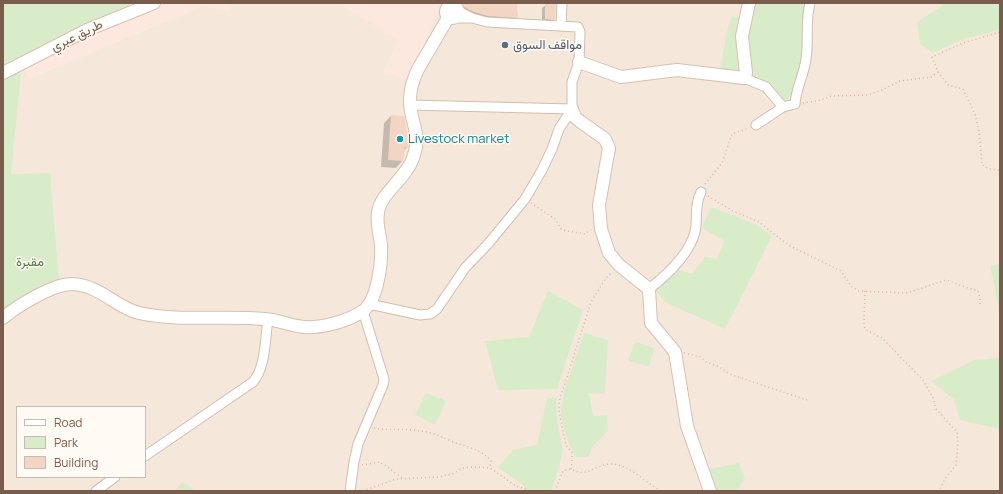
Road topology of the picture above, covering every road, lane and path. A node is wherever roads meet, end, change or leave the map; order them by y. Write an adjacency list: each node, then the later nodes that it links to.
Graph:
1 (154, 3): 10 (street, طريق عبري)
2 (562, 3): 6 (street)
3 (749, 3): 11 (street)
4 (810, 3): 12 (street)
5 (450, 11): 6 (street); 13 (street)
6 (561, 25): 8 (street)
7 (1000, 32): 9 (path)
8 (579, 62): 11 (street); 15 (street)
9 (938, 72): 12 (path); 17 (path)
10 (3, 73)
11 (744, 78): 14 (street)
12 (796, 104): 14 (street)
13 (410, 105): 15 (street); 25 (street)
14 (783, 107): 16 (street)
15 (572, 109): 19 (street); 20 (street)
16 (756, 125): 18 (path)
17 (1000, 170)
18 (700, 192): 22 (street); 23 (path)
19 (524, 199): 20 (path); 25 (street)
20 (601, 229): 21 (street)
21 (619, 265): 22 (street); 34 (path)
22 (649, 290): 28 (street)
23 (865, 291): 24 (path); 44 (path)
24 (980, 305)
25 (366, 308): 27 (street); 30 (street)
26 (3, 317): 27 (street)
27 (268, 319): 31 (street)
28 (675, 352): 29 (path); 43 (street)
29 (807, 400)
30 (366, 426): 32 (street); 33 (path)
31 (146, 455)
32 (353, 467): 36 (path); 38 (street)
33 (490, 468): 36 (path); 40 (path)
34 (571, 469): 41 (path); 42 (path)
35 (114, 478): 37 (street)
36 (404, 479): 39 (path)
37 (96, 491)
38 (350, 491)
39 (363, 491)
40 (524, 491)
41 (555, 491)
42 (661, 491)
43 (710, 491)
44 (939, 491)

